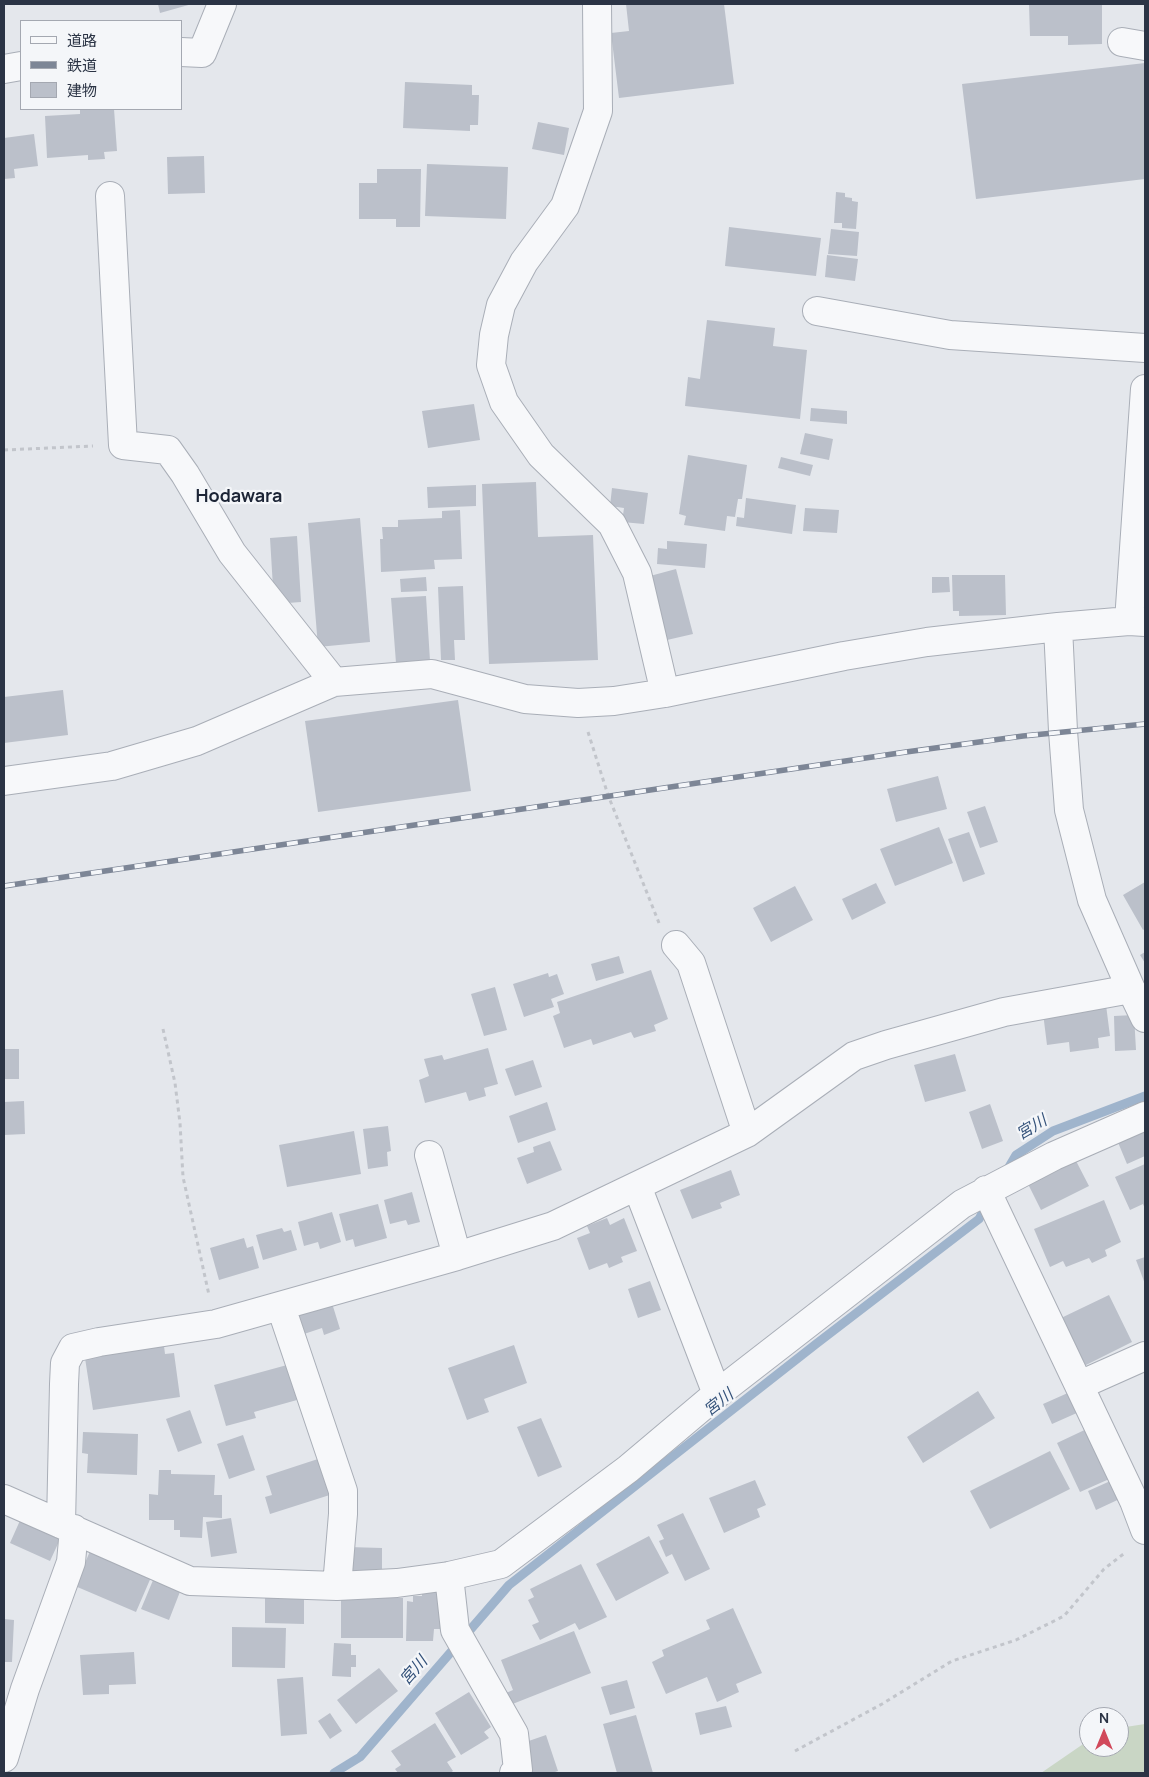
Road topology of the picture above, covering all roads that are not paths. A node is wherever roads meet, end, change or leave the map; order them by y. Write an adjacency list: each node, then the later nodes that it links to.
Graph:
1 (222, 4): 3 (street)
2 (597, 4): 13 (street)
3 (182, 52)
4 (20, 66): 5 (street)
5 (4, 68)
6 (110, 196): 12 (street)
7 (817, 311): 8 (street)
8 (1145, 348)
9 (1145, 389): 10 (street)
10 (1137, 622): 11 (street)
11 (1058, 627): 13 (street); 16 (street)
12 (334, 682): 13 (street); 14 (street)
13 (665, 693)
14 (4, 781)
15 (676, 945): 19 (street)
16 (1131, 989): 17 (street); 19 (street)
17 (1145, 1015)
18 (1145, 1116): 22 (street)
19 (747, 1133): 21 (street)
20 (430, 1155): 23 (street)
21 (637, 1186): 23 (street); 27 (street)
22 (986, 1190): 26 (street); 27 (street)
23 (457, 1256): 24 (street)
24 (281, 1307): 29 (street); 32 (street)
25 (1145, 1356): 26 (street)
26 (1080, 1385): 30 (street)
27 (717, 1394): 31 (street)
28 (4, 1499): 29 (street)
29 (68, 1527): 32 (street); 33 (street)
30 (1138, 1539)
31 (449, 1576): 32 (street); 34 (street)
32 (336, 1586)
33 (4, 1758)
34 (514, 1773)

